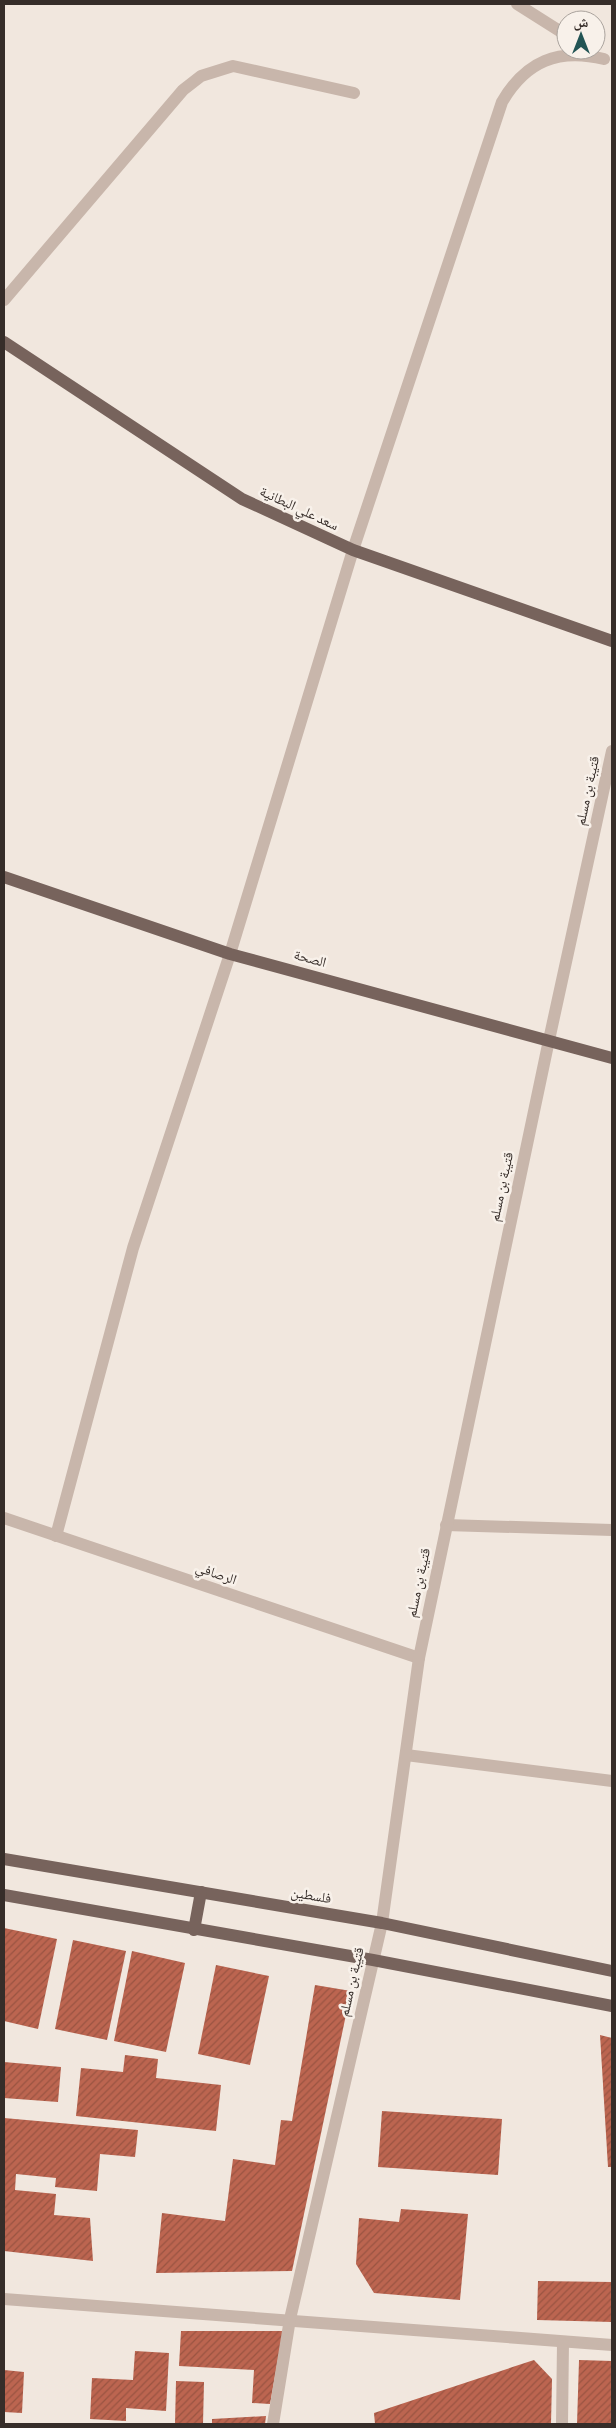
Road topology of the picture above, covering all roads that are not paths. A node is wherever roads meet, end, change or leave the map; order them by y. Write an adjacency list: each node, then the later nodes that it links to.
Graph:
1 (517, 4): 2 (street)
2 (556, 29)
3 (608, 62): 7 (street)
4 (354, 93): 5 (street)
5 (4, 300)
6 (4, 342): 7 (main road, سعد علي البطانية)
7 (353, 550): 8 (main road, سعد علي البطانية); 11 (street)
8 (612, 641)
9 (612, 751): 12 (street, قتيبة بن مسلم)
10 (4, 877): 11 (main road, الصحة)
11 (230, 954): 12 (main road, الصحة); 17 (street)
12 (549, 1040): 13 (main road, الصحة); 15 (street, قتيبة بن مسلم)
13 (612, 1058)
14 (4, 1518): 17 (street, الرصافي)
15 (446, 1524): 16 (street); 18 (street, قتيبة بن مسلم)
16 (612, 1530)
17 (56, 1536): 18 (street, الرصافي)
18 (419, 1658): 19 (street, قتيبة بن مسلم)
19 (406, 1755): 20 (street); 24 (street, قتيبة بن مسلم)
20 (612, 1781)
21 (4, 1859): 22 (main road, فلسطين)
22 (200, 1892): 24 (main road, فلسطين); 25 (main road)
23 (4, 1895): 25 (main road)
24 (382, 1922): 26 (street, قتيبة بن مسلم); 27 (main road, فلسطين)
25 (194, 1930): 26 (main road)
26 (373, 1960): 28 (main road); 30 (street, قتيبة بن مسلم)
27 (612, 1971)
28 (612, 2006)
29 (4, 2299): 30 (street)
30 (290, 2319): 31 (street); 33 (street, قتيبة بن مسلم)
31 (563, 2342): 32 (street); 34 (street)
32 (612, 2345)
33 (273, 2424)
34 (562, 2424)

